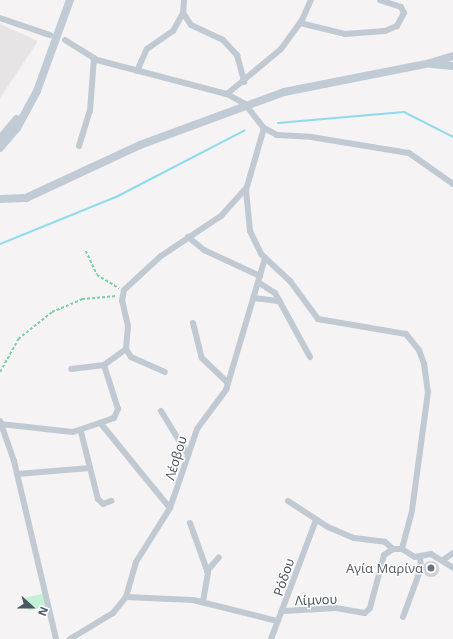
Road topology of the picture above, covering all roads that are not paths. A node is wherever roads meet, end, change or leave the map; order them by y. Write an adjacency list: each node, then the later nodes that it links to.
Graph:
1 (70, 0): 18 (street)
2 (184, 0): 5 (street)
3 (311, 0): 7 (street)
4 (380, 0): 7 (street)
5 (184, 13): 16 (street); 17 (street)
6 (0, 18): 8 (street)
7 (300, 23): 17 (street)
8 (50, 35)
9 (65, 40): 12 (street)
10 (453, 48): 13 (street)
11 (453, 56): 13 (street)
12 (94, 58): 16 (street); 23 (street)
13 (440, 59): 14 (street)
14 (430, 64): 15 (street); 20 (street)
15 (453, 66)
16 (137, 71): 19 (street)
17 (244, 82): 19 (street)
18 (37, 91): 22 (street); 24 (street)
19 (227, 94): 20 (street)
20 (245, 104): 21 (street); 28 (street)
21 (264, 128): 25 (street); 26 (street)
22 (0, 139)
23 (79, 146)
24 (0, 148)
25 (451, 182)
26 (246, 187): 29 (street); 30 (street)
27 (0, 196): 28 (street)
28 (4, 200)
29 (188, 238): 31 (street); 35 (street)
30 (265, 258): 31 (street, Λέσβου); 54 (street)
31 (259, 279): 32 (street, Λέσβου); 33 (street)
32 (254, 298): 33 (street); 40 (street, Λέσβου)
33 (280, 301): 36 (street)
34 (193, 323): 40 (street)
35 (126, 350): 37 (street); 39 (street)
36 (310, 357)
37 (104, 365): 38 (street); 43 (street)
38 (71, 369)
39 (165, 372)
40 (228, 383): 45 (street, Λέσβου)
41 (161, 411): 45 (street)
42 (1, 423): 44 (street); 47 (street)
43 (102, 425): 44 (street); 50 (street)
44 (81, 432): 46 (street)
45 (188, 455): 50 (street, Λέσβου)
46 (90, 468): 47 (street); 48 (street)
47 (17, 474): 66 (street)
48 (111, 501)
49 (288, 501): 51 (street)
50 (170, 508): 61 (street, Λέσβου)
51 (316, 520): 53 (street); 63 (street, Ρόδου)
52 (190, 522): 60 (street)
53 (393, 549): 54 (street); 63 (street, Λίμνου)
54 (402, 549): 57 (street)
55 (453, 553): 58 (street)
56 (218, 557): 60 (street)
57 (420, 557): 58 (street); 64 (street)
58 (443, 560): 59 (street)
59 (453, 568)
60 (207, 571): 62 (street)
61 (126, 597): 62 (street); 67 (street, Λέσβου)
62 (203, 602): 65 (street)
63 (284, 611): 65 (street, Ρόδου)
64 (402, 617)
65 (277, 621): 68 (street, Ρόδου)
66 (56, 639)
67 (70, 639)
68 (271, 639)

